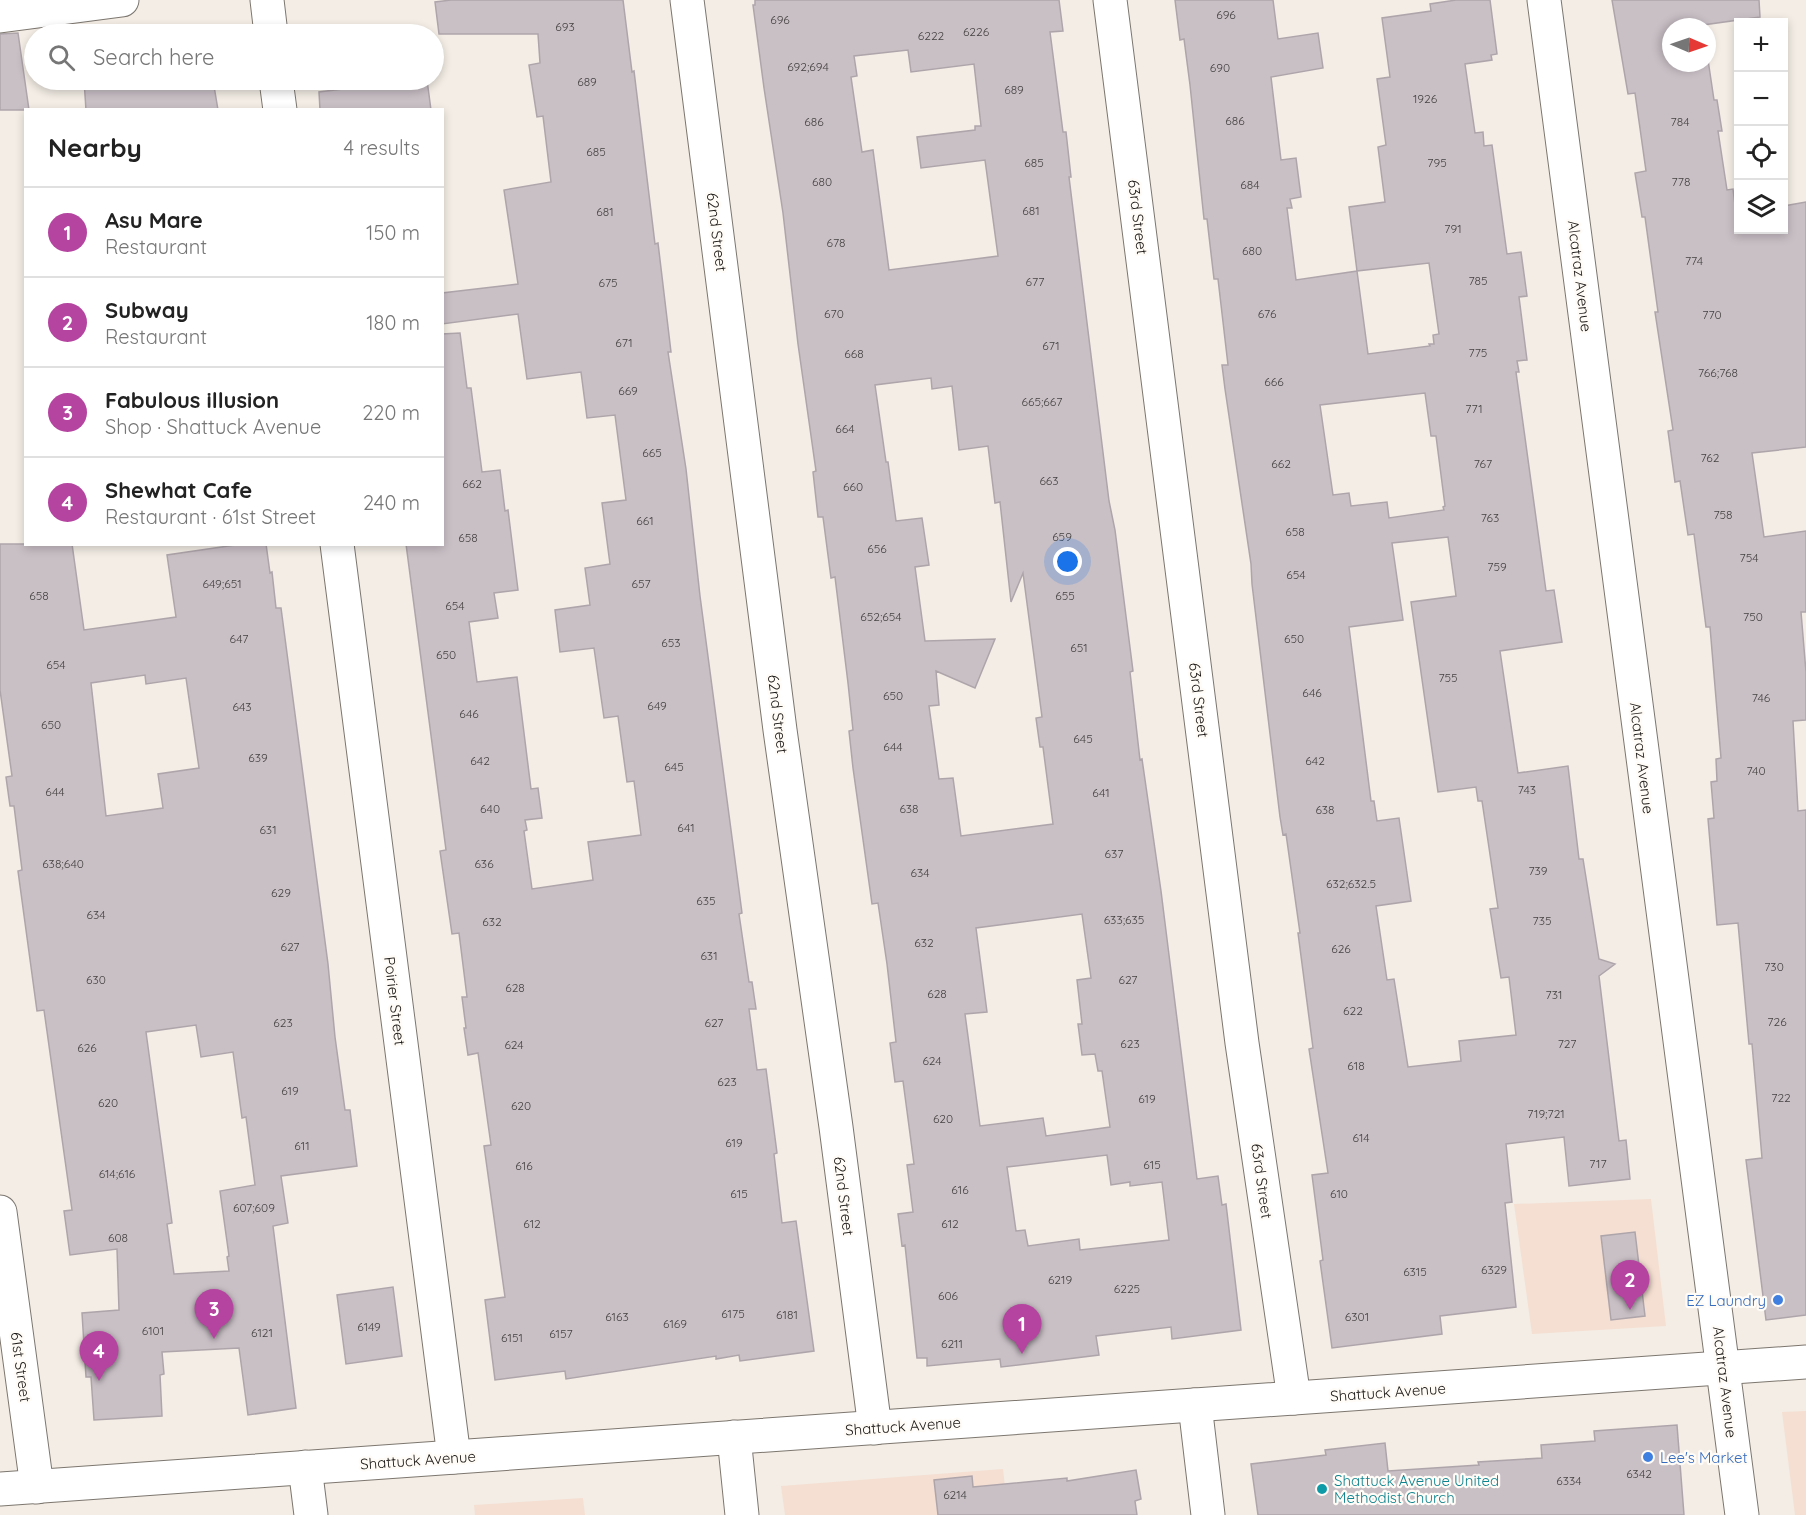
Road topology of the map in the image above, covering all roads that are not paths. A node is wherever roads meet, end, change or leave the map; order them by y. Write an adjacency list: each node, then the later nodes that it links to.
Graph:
1 (122, 0): 6 (street)
2 (267, 0): 7 (street)
3 (687, 0): 16 (street, 62nd Street)
4 (1110, 0): 14 (street, 63rd Street)
5 (1544, 0): 13 (street, Alcatraz Avenue)
6 (0, 16)
7 (270, 24)
8 (277, 90): 9 (street)
9 (280, 108)
10 (337, 546): 18 (street, Poirier Street)
11 (0, 1212): 20 (street, 61st Street)
12 (1806, 1362): 13 (street, Shattuck Avenue)
13 (1723, 1368): 14 (street, Shattuck Avenue); 25 (street, Alcatraz Avenue)
14 (1294, 1398): 15 (street, Shattuck Avenue)
15 (1195, 1405): 16 (street, Shattuck Avenue); 24 (street)
16 (875, 1428): 17 (street, Shattuck Avenue)
17 (734, 1437): 18 (street, Shattuck Avenue); 23 (street)
18 (454, 1457): 19 (street, Shattuck Avenue)
19 (305, 1467): 20 (street, Shattuck Avenue); 22 (street)
20 (38, 1486): 21 (street, Shattuck Avenue)
21 (0, 1489)
22 (311, 1515)
23 (742, 1515)
24 (1208, 1515)
25 (1742, 1515)

